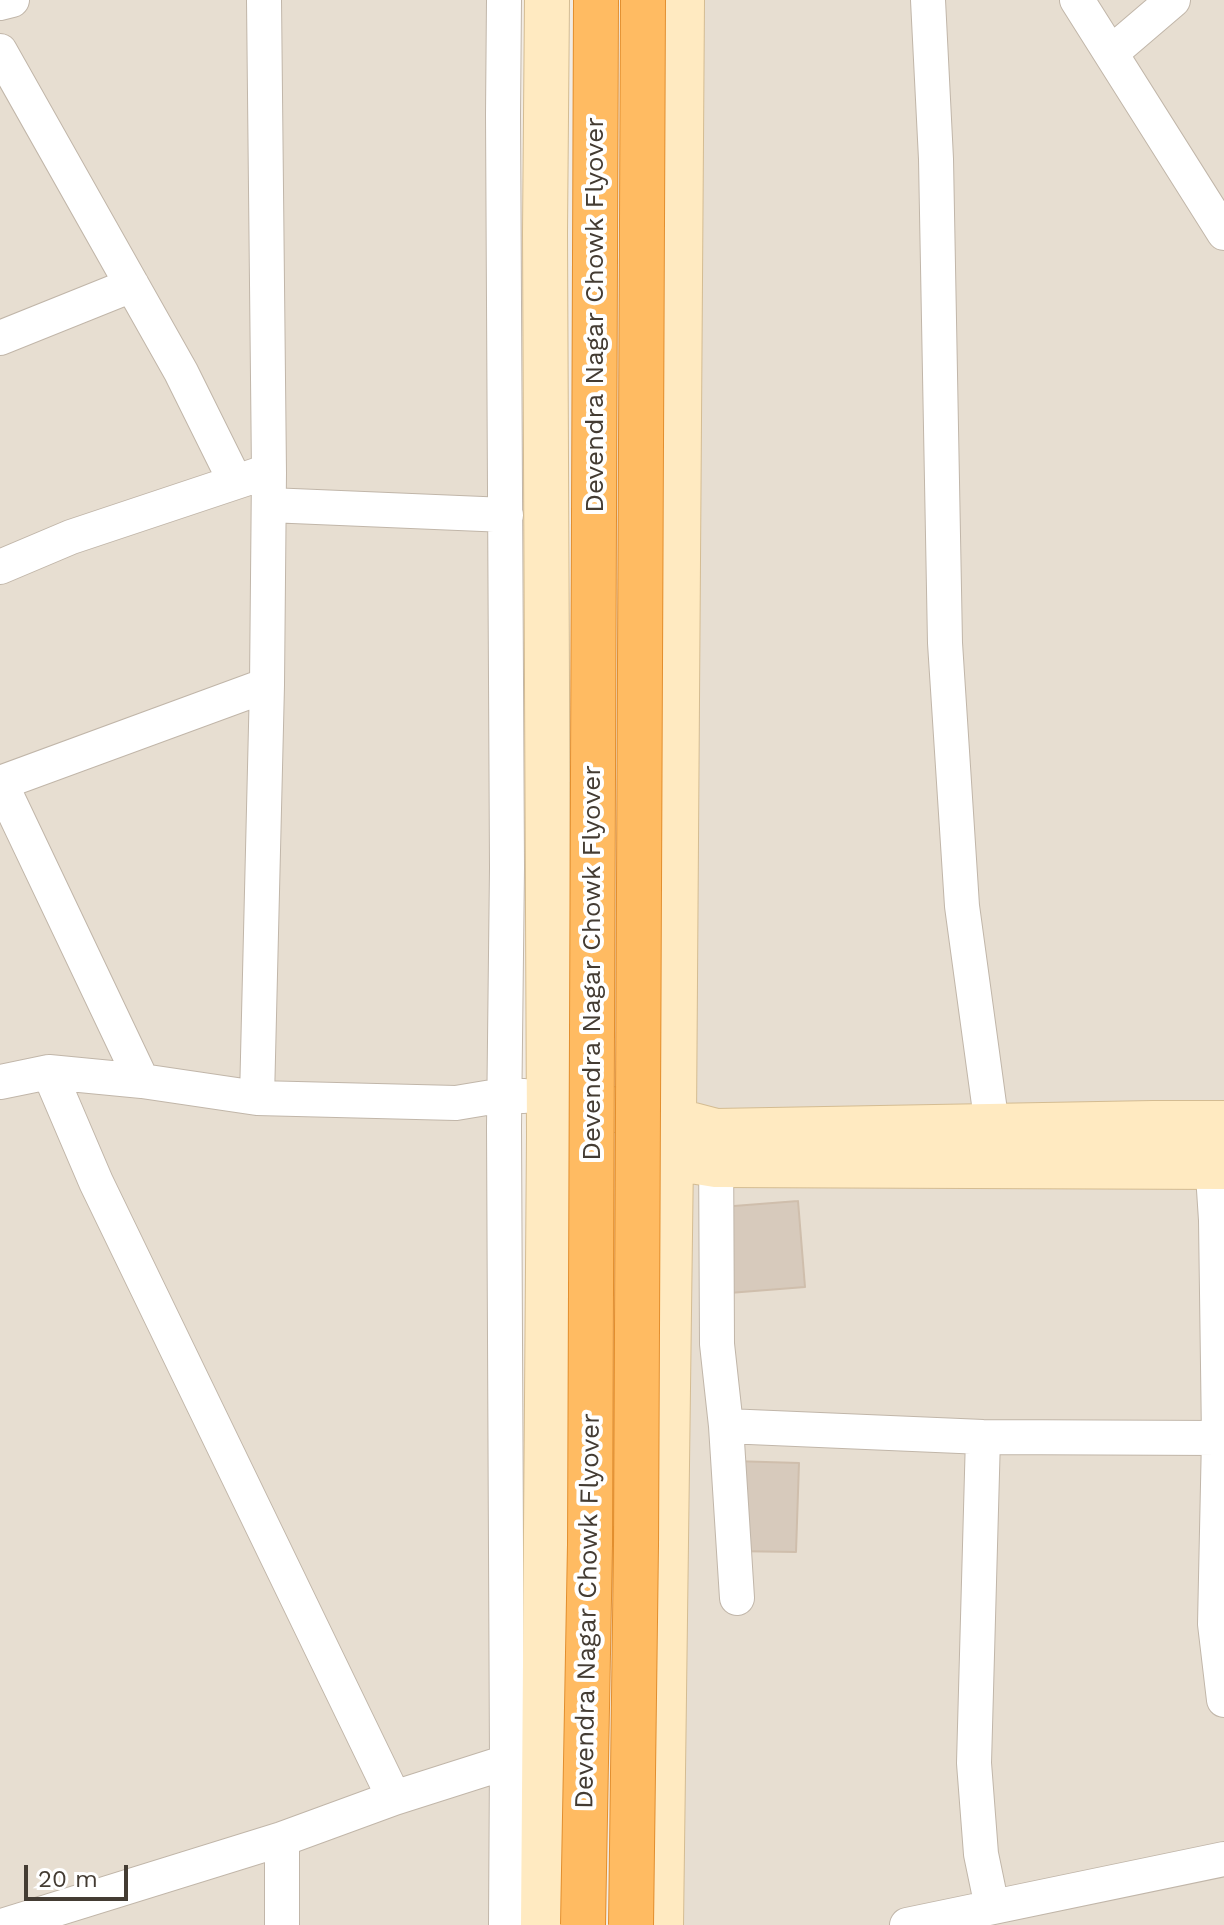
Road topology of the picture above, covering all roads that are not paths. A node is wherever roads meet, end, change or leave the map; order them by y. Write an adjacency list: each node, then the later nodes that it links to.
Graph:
1 (12, 0): 11 (street)
2 (264, 0): 18 (street)
3 (504, 0): 19 (street)
4 (547, 0): 28 (street)
5 (596, 0): 48 (highway, Devendra Nagar Chowk Flyover, bridge)
6 (643, 0): 49 (highway, Devendra Nagar Chowk Flyover, bridge)
7 (682, 0): 30 (street)
8 (928, 0): 31 (street)
9 (1077, 0): 13 (street)
10 (1173, 0): 13 (street)
11 (0, 3)
12 (0, 51): 15 (street)
13 (1111, 53): 14 (street)
14 (1224, 233)
15 (132, 285): 16 (street); 17 (street)
16 (0, 338)
17 (235, 481): 18 (street); 20 (street)
18 (269, 488): 19 (street); 21 (street)
19 (506, 515): 27 (street)
20 (0, 567)
21 (267, 685): 22 (street); 26 (street)
22 (0, 782): 24 (street)
23 (49, 1072): 24 (street); 25 (street); 40 (street)
24 (142, 1081): 26 (street)
25 (0, 1082)
26 (257, 1098): 27 (street)
27 (504, 1111): 28 (street); 39 (street)
28 (549, 1117): 30 (street); 47 (street)
29 (1217, 1123): 31 (street); 33 (street)
30 (673, 1139): 32 (street); 50 (street)
31 (993, 1146): 32 (street); 33 (street)
32 (716, 1148): 34 (street)
33 (1218, 1167): 36 (street)
34 (726, 1426): 35 (street); 37 (street)
35 (983, 1437): 36 (street); 43 (street)
36 (1219, 1438): 38 (street)
37 (737, 1598)
38 (1224, 1700)
39 (507, 1762): 40 (street); 46 (street)
40 (394, 1798): 41 (street)
41 (282, 1839): 44 (street); 45 (street)
42 (1224, 1859): 43 (street)
43 (992, 1907): 51 (street)
44 (5, 1925)
45 (282, 1925)
46 (506, 1925)
47 (543, 1925)
48 (583, 1925)
49 (631, 1925)
50 (661, 1925)
51 (907, 1925)

